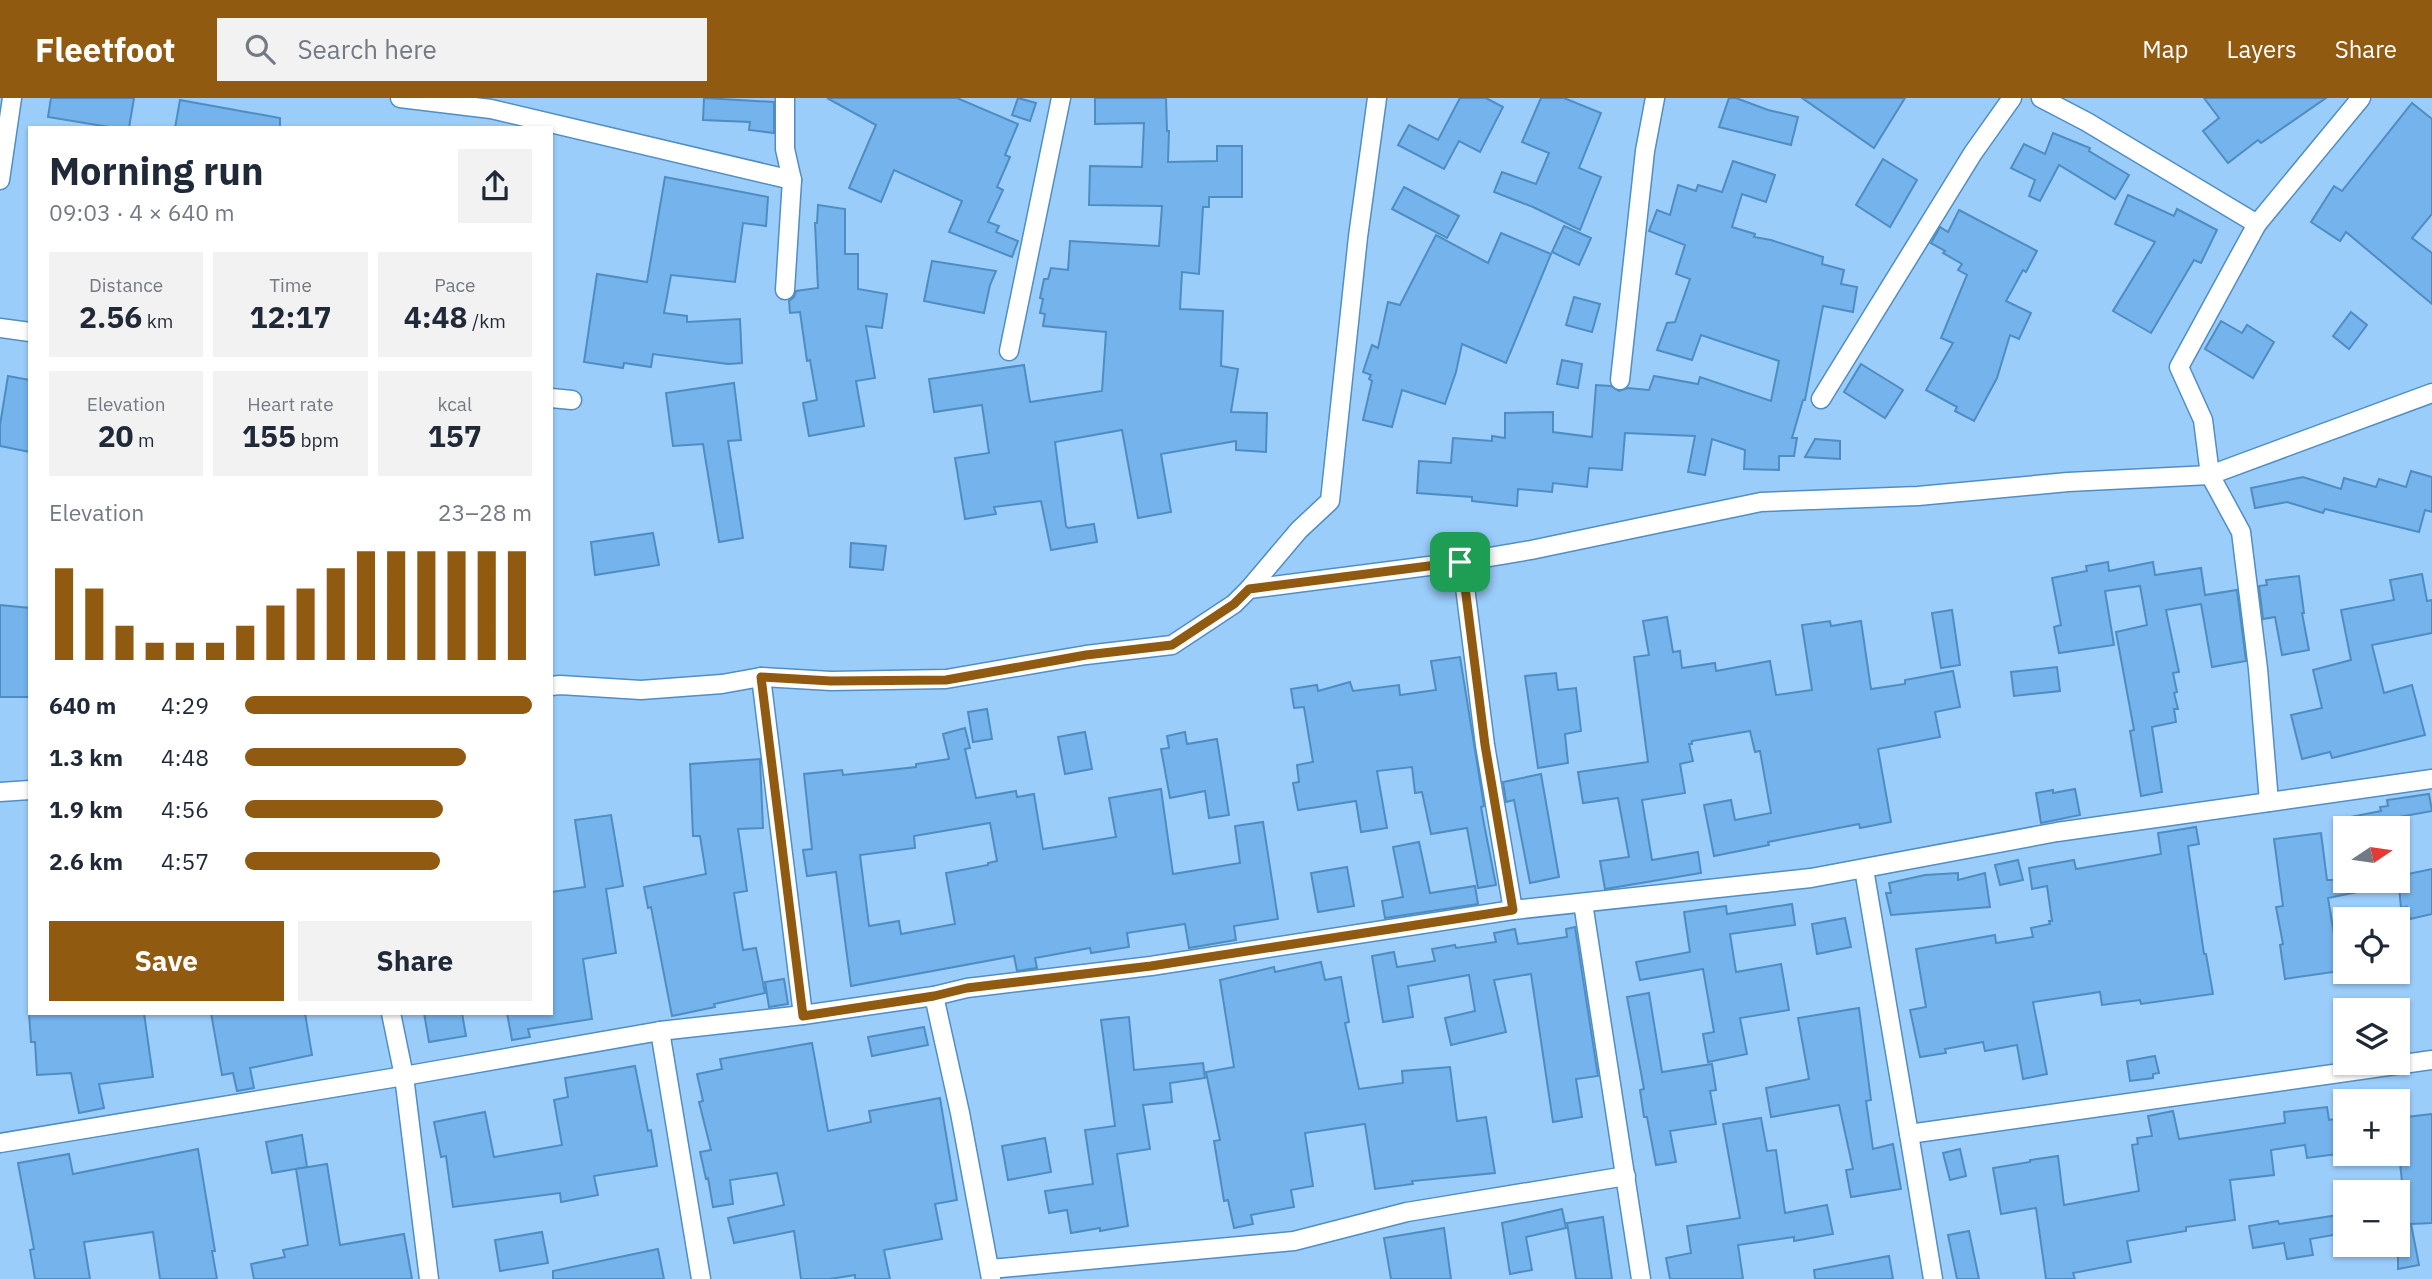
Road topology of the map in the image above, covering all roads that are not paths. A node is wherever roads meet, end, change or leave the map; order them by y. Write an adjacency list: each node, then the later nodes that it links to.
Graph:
1 (12, 98): 10 (street)
2 (400, 98): 11 (street)
3 (786, 98): 11 (street)
4 (1061, 98): 16 (street)
5 (1377, 98): 24 (street)
6 (1655, 98): 17 (street)
7 (2012, 98): 20 (street)
8 (2041, 98): 12 (street)
9 (2361, 98): 12 (street)
10 (0, 180)
11 (792, 180): 13 (street)
12 (2257, 224): 22 (street)
13 (785, 290)
14 (0, 328): 15 (street)
15 (28, 331)
16 (1009, 351)
17 (1620, 380)
18 (2432, 393): 22 (street)
19 (553, 398): 21 (street)
20 (1821, 399)
21 (572, 400)
22 (2210, 475): 23 (street); 30 (street)
23 (1460, 562): 24 (street); 33 (street)
24 (1249, 589): 25 (street)
25 (761, 677): 26 (street); 36 (street)
26 (553, 686)
27 (2432, 779): 30 (street)
28 (28, 790): 29 (street)
29 (0, 792)
30 (2270, 802): 31 (street)
31 (1864, 869): 32 (street); 40 (street)
32 (1583, 903): 33 (street); 42 (street)
33 (1513, 910): 34 (street)
34 (934, 996): 36 (street); 43 (street)
35 (391, 1015): 39 (street)
36 (803, 1016): 37 (street)
37 (660, 1031): 39 (street); 45 (street)
38 (2432, 1060): 40 (street)
39 (404, 1076): 41 (street); 44 (street)
40 (1909, 1134): 47 (street)
41 (0, 1143)
42 (1626, 1176): 43 (street); 46 (street)
43 (991, 1274)
44 (429, 1279)
45 (701, 1279)
46 (1642, 1279)
47 (1933, 1279)

